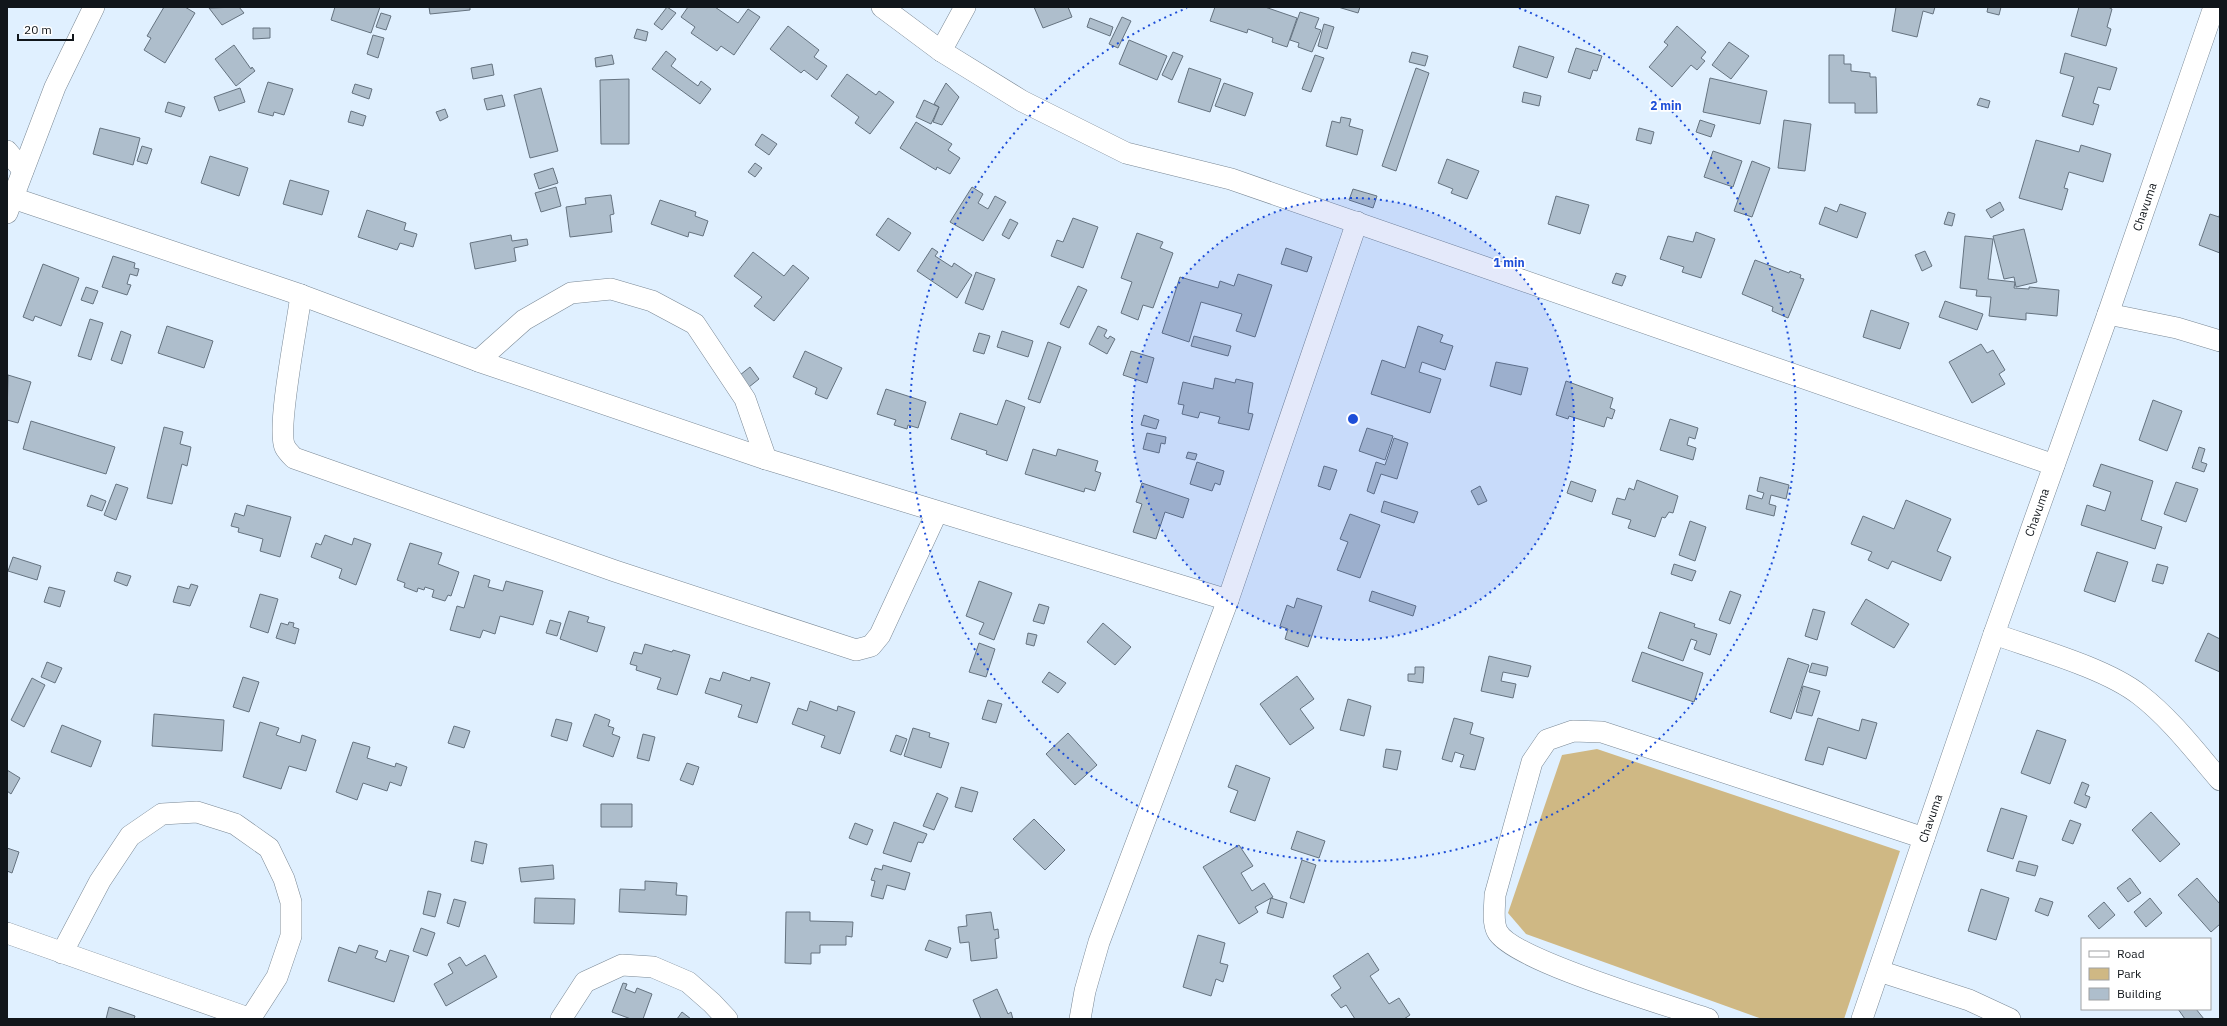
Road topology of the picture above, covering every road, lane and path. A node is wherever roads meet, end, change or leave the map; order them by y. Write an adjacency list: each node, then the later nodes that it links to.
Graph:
1 (94, 7): 7 (street)
2 (882, 7): 5 (street)
3 (965, 7): 5 (street)
4 (2214, 7): 11 (street, Chavuma)
5 (941, 51): 9 (street)
6 (7, 151): 7 (street)
7 (23, 170): 8 (street)
8 (10, 205): 10 (street)
9 (1357, 222): 15 (street); 17 (street)
10 (302, 295): 13 (street); 16 (street)
11 (2108, 314): 12 (street); 15 (street, Chavuma)
12 (2220, 341)
13 (478, 361): 14 (street); 14 (street)
14 (766, 459): 16 (street)
15 (2054, 465): 18 (street, Chavuma)
16 (937, 512): 17 (street)
17 (1228, 600): 27 (street)
18 (1994, 634): 19 (street); 20 (street, Chavuma)
19 (2220, 780)
20 (1924, 838): 23 (street, Chavuma); 28 (street)
21 (7, 933): 22 (street)
22 (62, 953): 24 (street); 24 (street)
23 (1879, 971): 29 (street, Chavuma); 30 (street)
24 (251, 1019)
25 (561, 1019): 26 (street)
26 (727, 1019)
27 (1080, 1019)
28 (1708, 1019)
29 (1862, 1019)
30 (2010, 1019)

